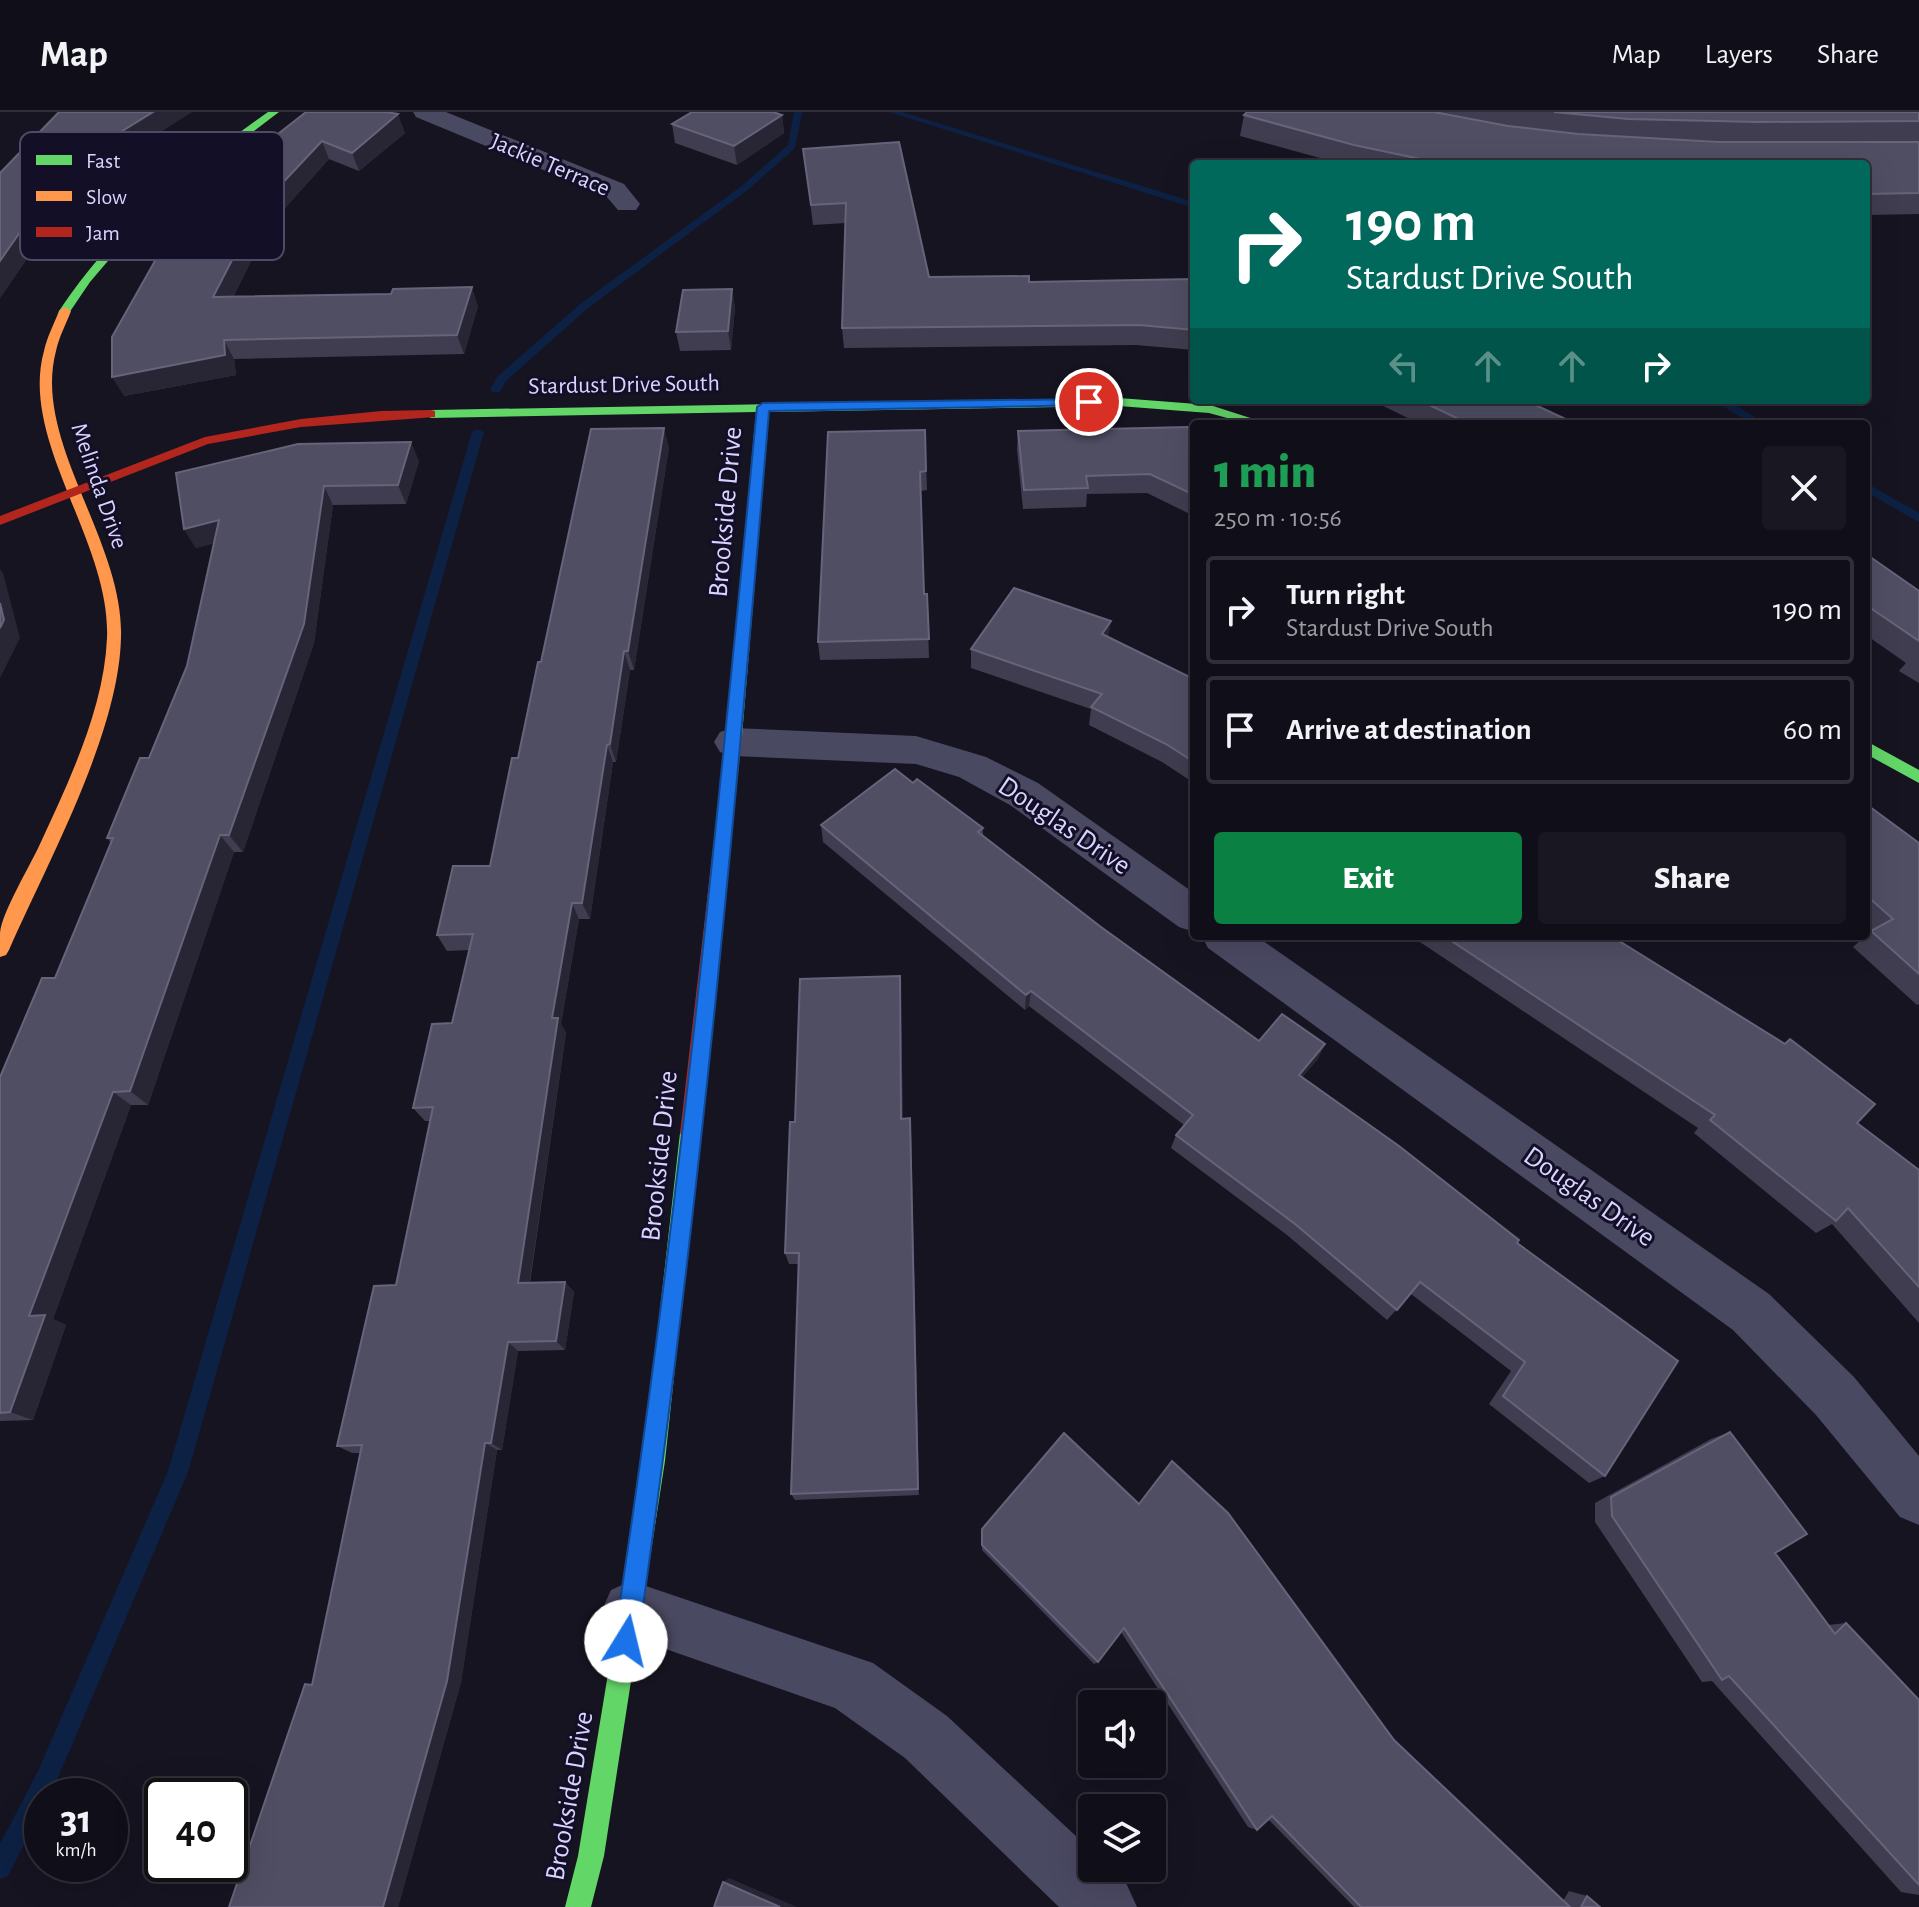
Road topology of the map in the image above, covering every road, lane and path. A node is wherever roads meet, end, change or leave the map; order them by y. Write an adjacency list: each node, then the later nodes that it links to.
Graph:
1 (274, 112): 3 (street, Melinda Drive)
2 (425, 112): 4 (street, Jackie Terrace)
3 (249, 132)
4 (627, 204)
5 (102, 260): 10 (street, Melinda Drive)
6 (1190, 404): 8 (street, Stardust Drive South)
7 (1196, 404): 9 (street, Stardust Drive South)
8 (763, 407): 10 (street, Stardust Drive South); 12 (street, Brookside Drive)
9 (1254, 420)
10 (73, 490): 11 (street, Stardust Drive South); 17 (street, Melinda Drive)
11 (0, 521)
12 (733, 742): 15 (street, Douglas Drive); 19 (street, Brookside Drive)
13 (1870, 749): 14 (street)
14 (1919, 777)
15 (1190, 912)
16 (1229, 940): 18 (street, Douglas Drive)
17 (0, 950)
18 (1919, 1498)
19 (631, 1610): 20 (street, Brookside Drive); 21 (street)
20 (578, 1907)
21 (1105, 1907)

